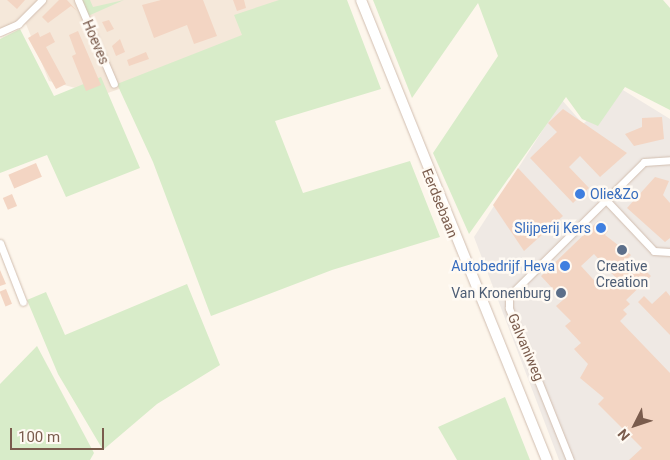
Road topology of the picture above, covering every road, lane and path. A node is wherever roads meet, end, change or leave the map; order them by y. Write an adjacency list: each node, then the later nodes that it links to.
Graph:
1 (42, 0): 4 (street)
2 (78, 0): 5 (street, Hoeves)
3 (360, 0): 11 (main road, Eerdsebaan)
4 (0, 32)
5 (114, 84)
6 (670, 160): 7 (street, Galvaniweg)
7 (605, 199): 9 (street); 12 (street, Galvaniweg)
8 (0, 243): 10 (street)
9 (670, 252)
10 (23, 302)
11 (547, 460)
12 (570, 460)

